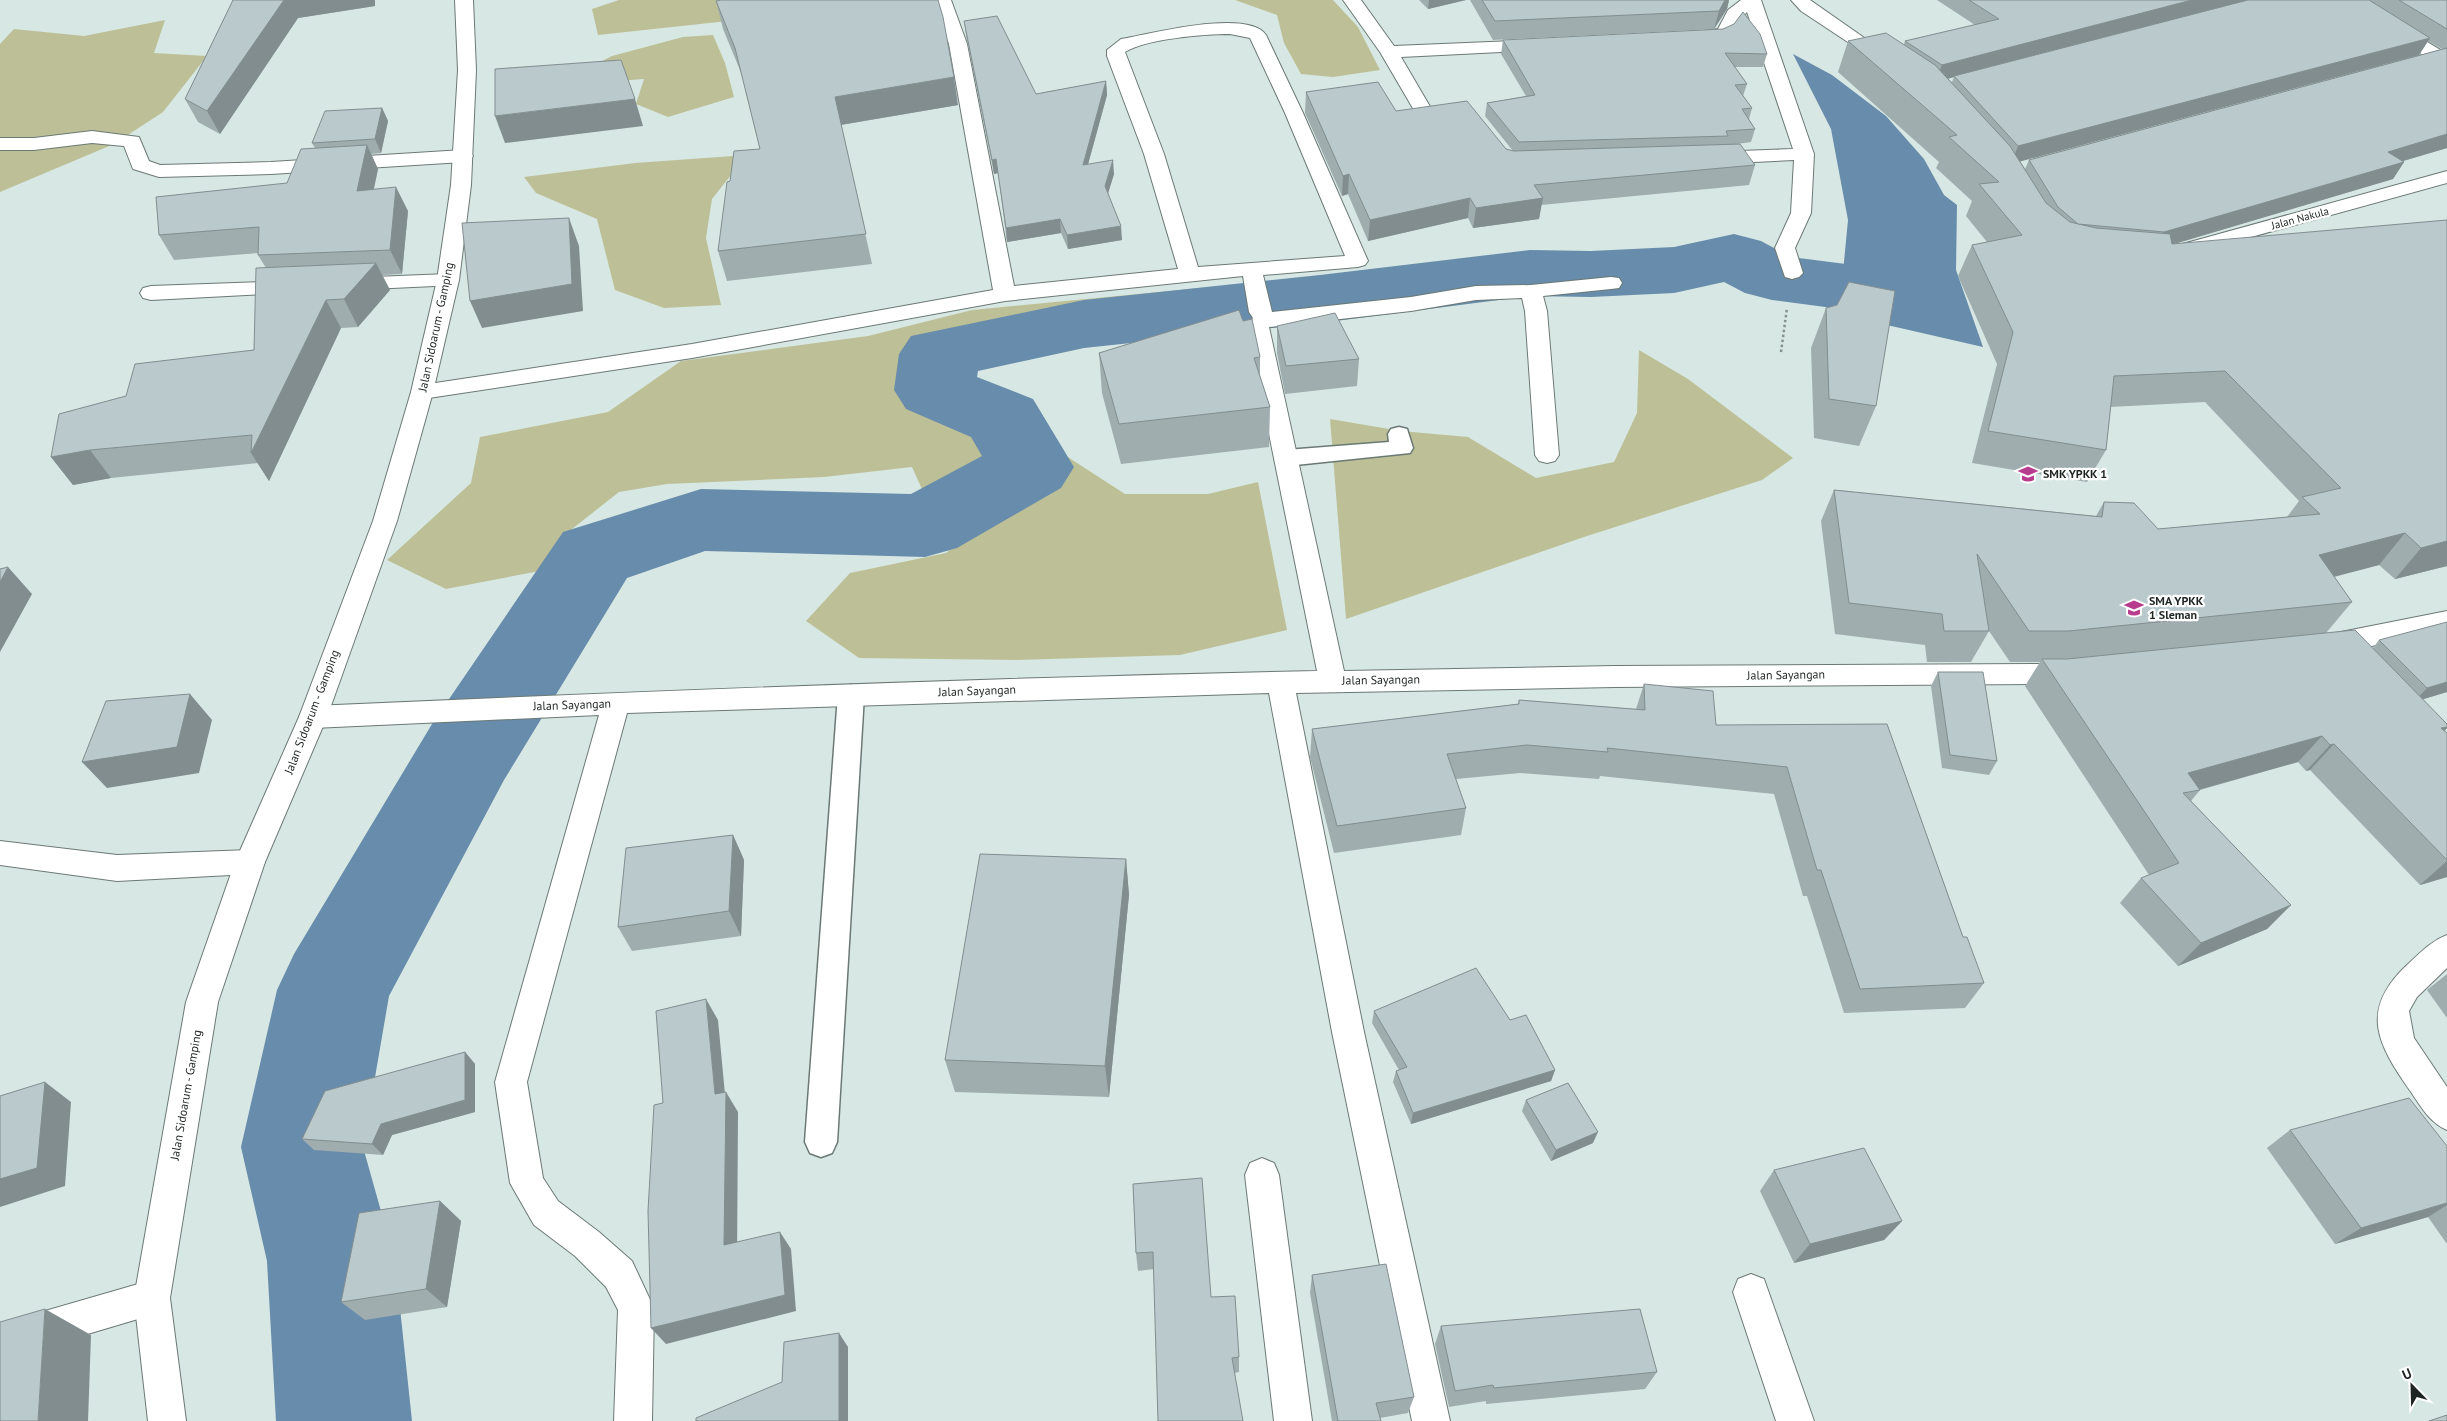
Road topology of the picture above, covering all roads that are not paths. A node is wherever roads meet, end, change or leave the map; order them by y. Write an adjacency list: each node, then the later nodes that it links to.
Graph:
1 (464, 0): 15 (street, Jalan Sidoarum - Gamping)
2 (942, 0): 26 (street)
3 (1352, 0): 8 (street)
4 (1800, 0): 11 (street)
5 (2346, 0): 9 (street)
6 (1680, 38): 14 (street)
7 (1554, 44): 8 (street)
8 (1389, 52): 12 (street)
9 (2444, 59): 10 (street)
10 (2417, 64)
11 (1898, 68)
12 (1470, 113)
13 (0, 144): 15 (street)
14 (1795, 154): 16 (street); 20 (street)
15 (463, 156): 22 (street, Jalan Sidoarum - Gamping)
16 (1697, 158)
17 (2447, 177): 18 (street, Jalan Nakula)
18 (2248, 251)
19 (1252, 270): 21 (street); 21 (street); 27 (street)
20 (1792, 272)
21 (1190, 274): 26 (street)
22 (448, 280): 25 (street); 28 (street, Jalan Sidoarum - Gamping)
23 (1611, 283): 24 (street)
24 (1531, 291): 27 (street); 30 (street)
25 (151, 293)
26 (1005, 294): 28 (street)
27 (1261, 310): 31 (street)
28 (422, 392): 41 (street, Jalan Sidoarum - Gamping)
29 (1399, 434): 31 (lane)
30 (1547, 455)
31 (1286, 458): 37 (street)
32 (2447, 621): 33 (street)
33 (2339, 644): 34 (street); 35 (street)
34 (2300, 648)
35 (2359, 665)
36 (2098, 669): 37 (street, Jalan Sayangan)
37 (1332, 680): 38 (street, Jalan Sayangan)
38 (1280, 682): 39 (street, Jalan Sayangan); 54 (street)
39 (851, 695): 40 (street, Jalan Sayangan); 46 (lane)
40 (616, 703): 41 (street, Jalan Sayangan); 52 (street)
41 (312, 717): 43 (street, Jalan Sidoarum - Gamping)
42 (0, 853): 43 (street)
43 (250, 862): 49 (street, Jalan Sidoarum - Gamping)
44 (2447, 949): 45 (street)
45 (2447, 1114)
46 (821, 1142)
47 (1262, 1174): 53 (street)
48 (1751, 1292): 55 (street)
49 (152, 1298): 50 (street); 51 (street, Jalan Sidoarum - Gamping)
50 (0, 1342)
51 (166, 1421)
52 (633, 1421)
53 (1293, 1421)
54 (1431, 1421)
55 (1795, 1421)

